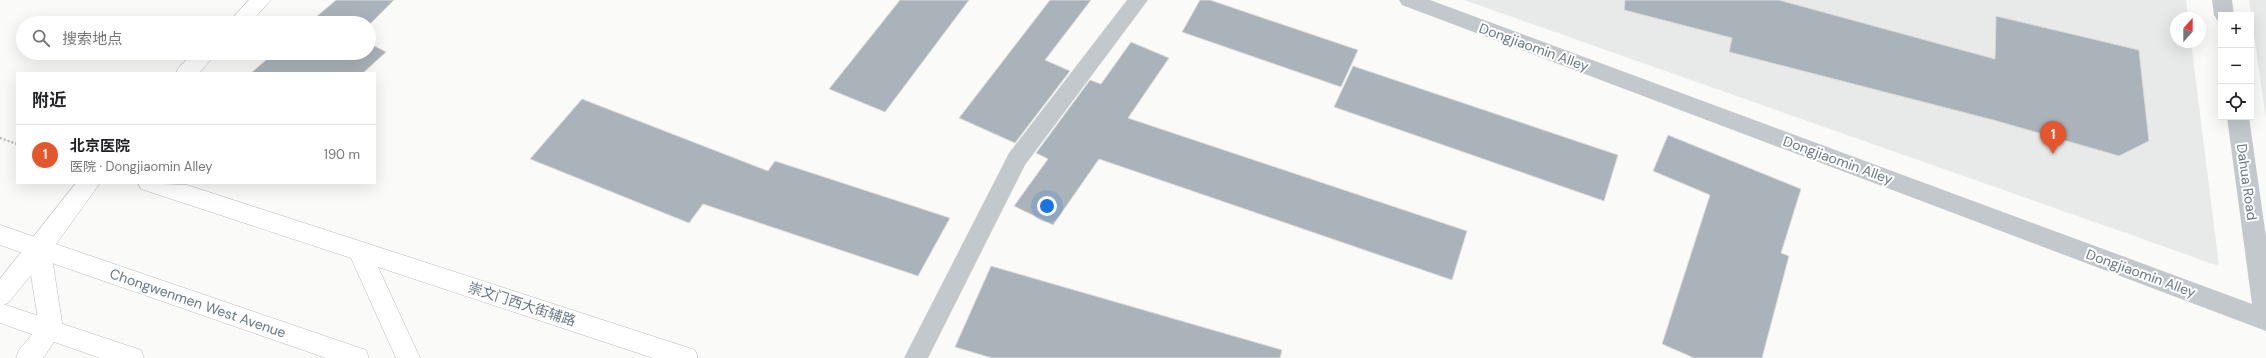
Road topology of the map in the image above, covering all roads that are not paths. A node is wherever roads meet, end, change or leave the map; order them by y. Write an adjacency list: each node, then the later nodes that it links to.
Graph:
1 (261, 0): 6 (street)
2 (1138, 0): 24 (street)
3 (1409, 0): 17 (street, Dongjiaomin Alley)
4 (2222, 0): 5 (street)
5 (2224, 12)
6 (245, 16)
7 (200, 60): 8 (street)
8 (187, 72)
9 (2238, 120): 17 (street, Dahua Road)
10 (88, 184): 13 (street)
11 (152, 184): 14 (street, 崇文门西大街辅路)
12 (0, 235): 13 (street, Chongwenmen West Avenue)
13 (39, 249): 15 (street); 18 (street); 21 (street, Chongwenmen West Avenue)
14 (358, 250): 22 (street); 23 (street, 崇文门西大街辅路)
15 (0, 296)
16 (0, 313): 18 (street)
17 (2266, 320)
18 (51, 329): 19 (street); 20 (street)
19 (28, 358)
20 (132, 358)
21 (357, 358)
22 (408, 358)
23 (686, 358)
24 (916, 358)

